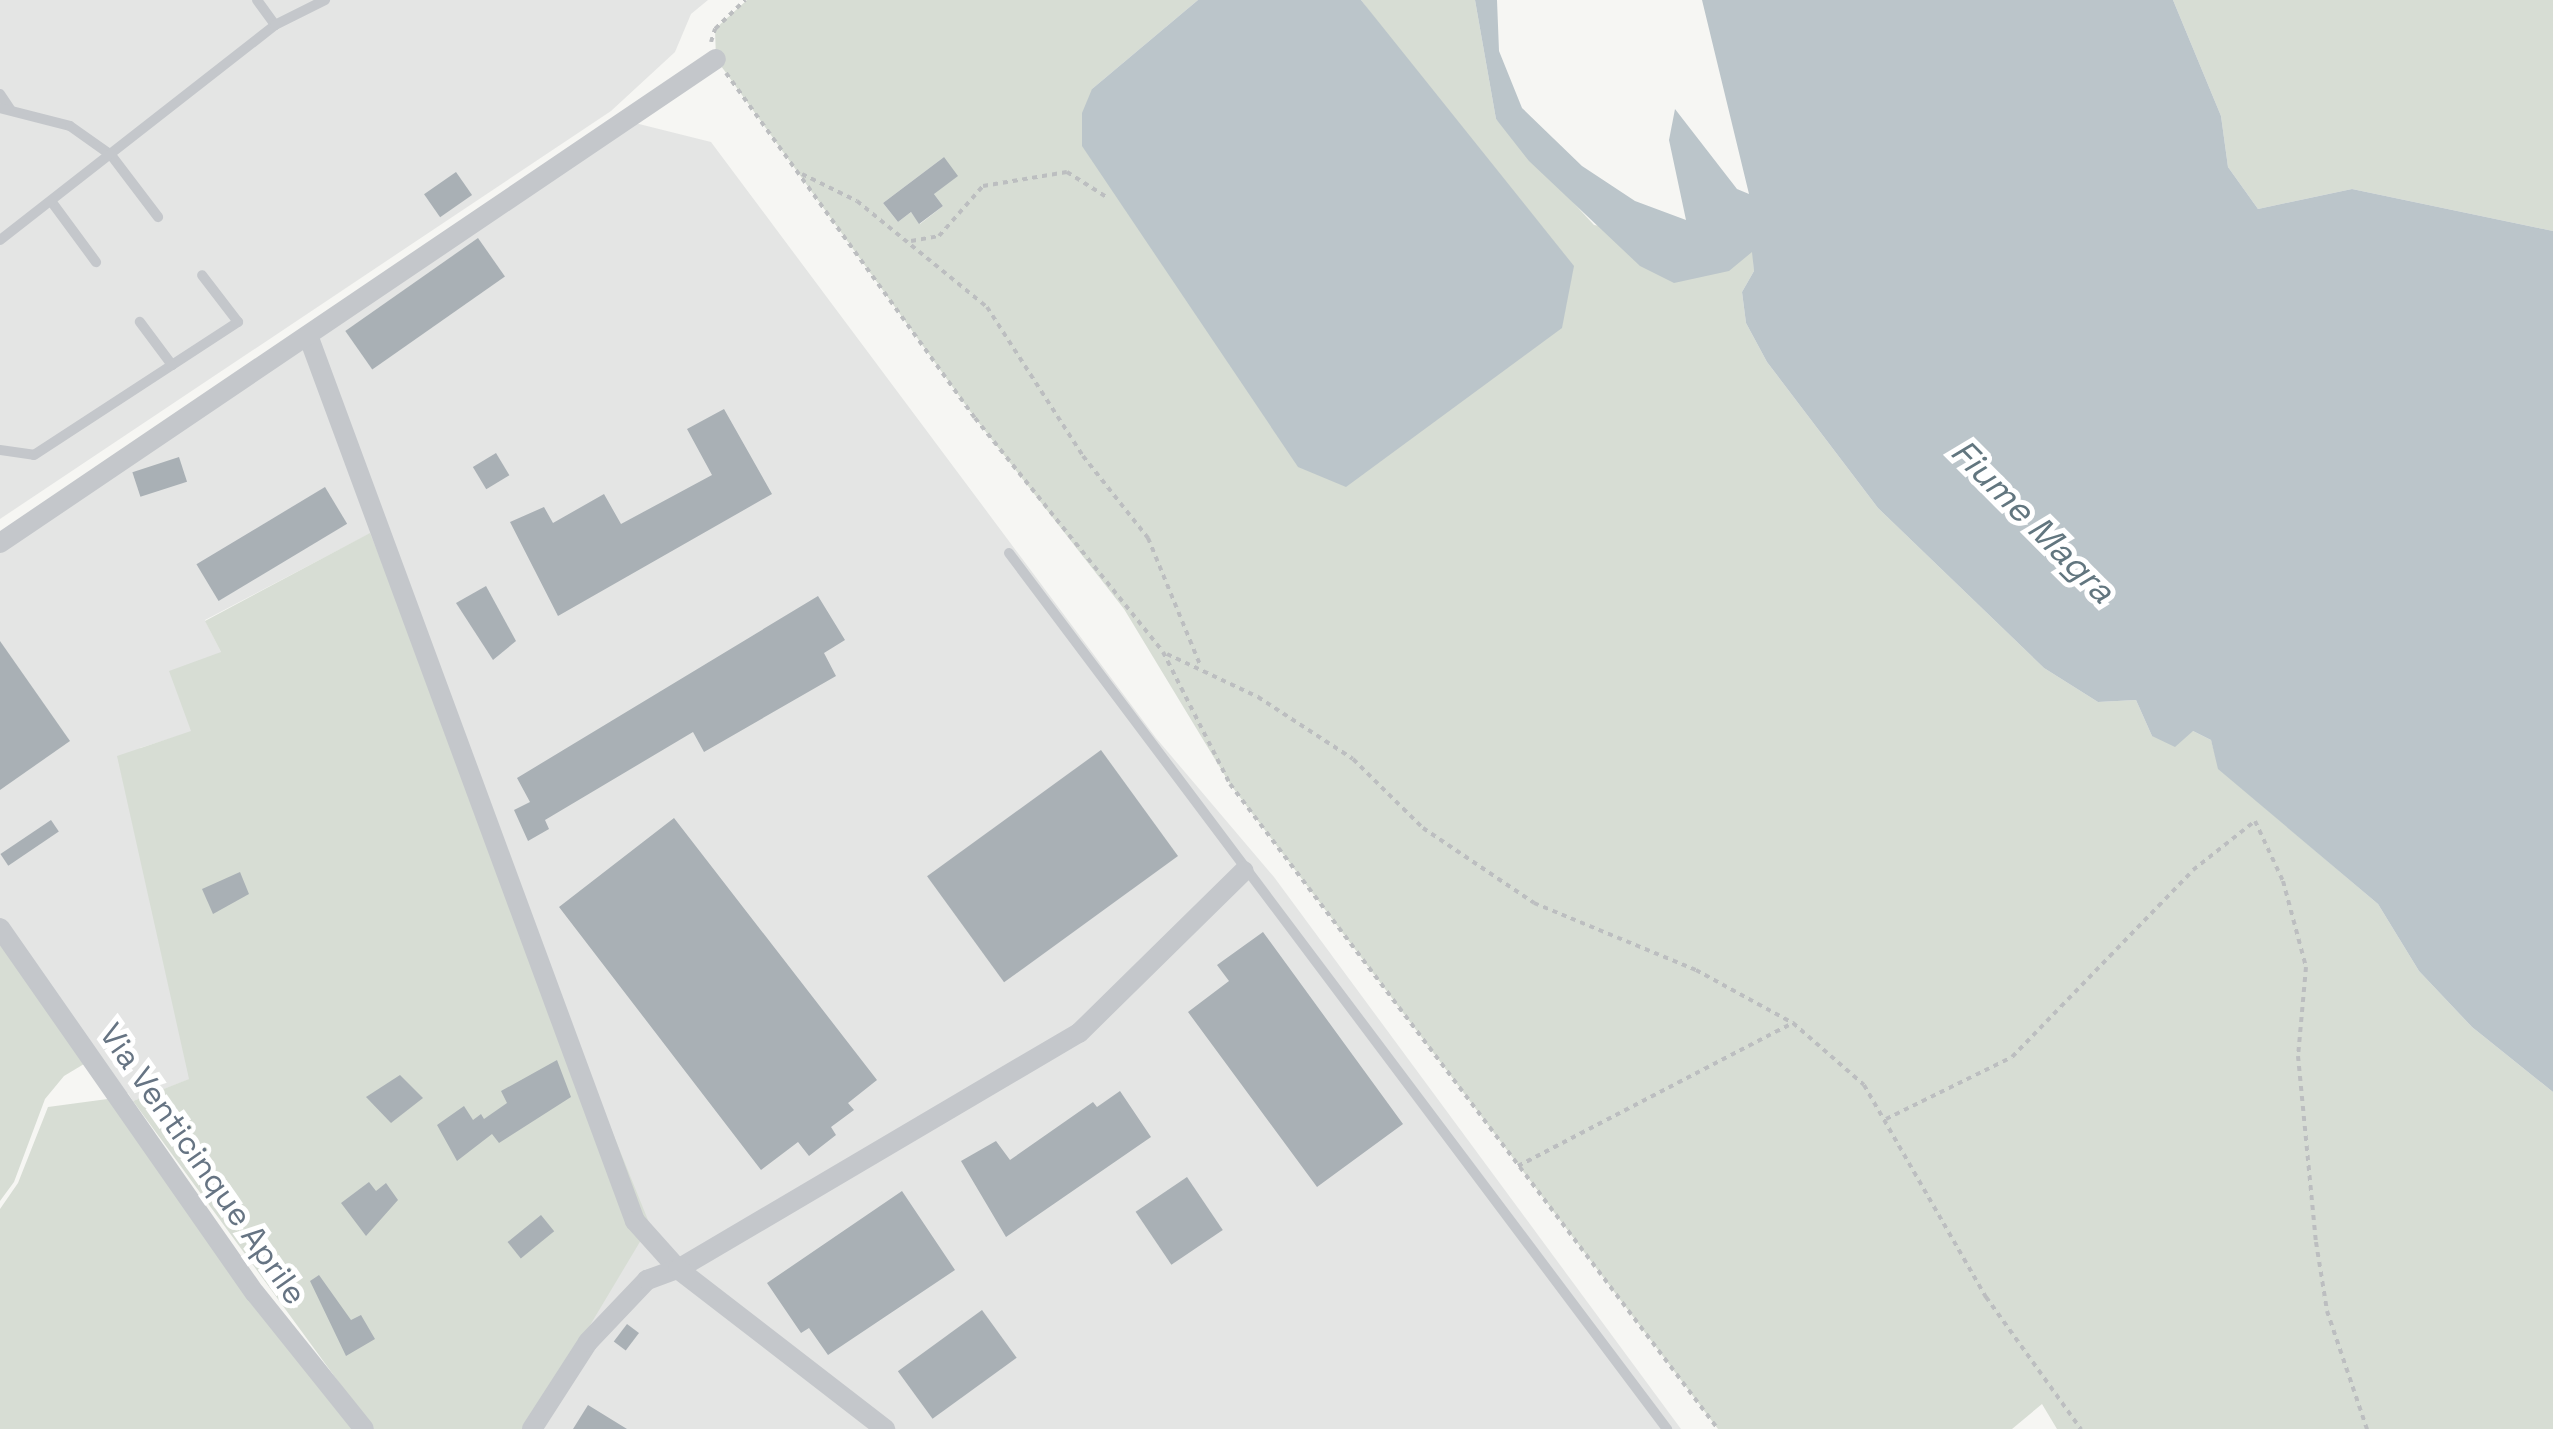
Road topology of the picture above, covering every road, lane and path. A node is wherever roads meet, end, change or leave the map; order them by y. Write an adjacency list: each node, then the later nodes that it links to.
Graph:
1 (257, 0): 4 (lane)
2 (325, 0): 4 (lane)
3 (745, 0): 5 (path)
4 (275, 25): 8 (lane)
5 (716, 60): 9 (path); 18 (street)
6 (0, 94): 7 (lane)
7 (5, 108): 8 (lane)
8 (111, 155): 11 (lane); 12 (lane)
9 (797, 172): 14 (path); 23 (path)
10 (1108, 198): 14 (path)
11 (50, 201): 13 (lane); 15 (lane)
12 (158, 217)
13 (0, 240)
14 (910, 240): 24 (path)
15 (96, 262)
16 (202, 275): 19 (lane)
17 (140, 322): 19 (lane)
18 (309, 338): 21 (street); 30 (street)
19 (172, 365): 20 (lane)
20 (0, 450)
21 (0, 542)
22 (1009, 554): 25 (lane)
23 (1163, 652): 24 (path); 29 (path)
24 (1202, 669): 27 (path)
25 (1244, 871): 30 (street); 34 (lane)
26 (0, 928): 31 (street, Via Venticinque Aprile)
27 (1793, 1023): 28 (path); 29 (path)
28 (1886, 1119): 36 (path); 37 (path)
29 (1518, 1167): 35 (path)
30 (678, 1269): 32 (street); 33 (street)
31 (364, 1429)
32 (532, 1429)
33 (885, 1429)
34 (1668, 1429)
35 (1718, 1429)
36 (2081, 1429)
37 (2367, 1429)

